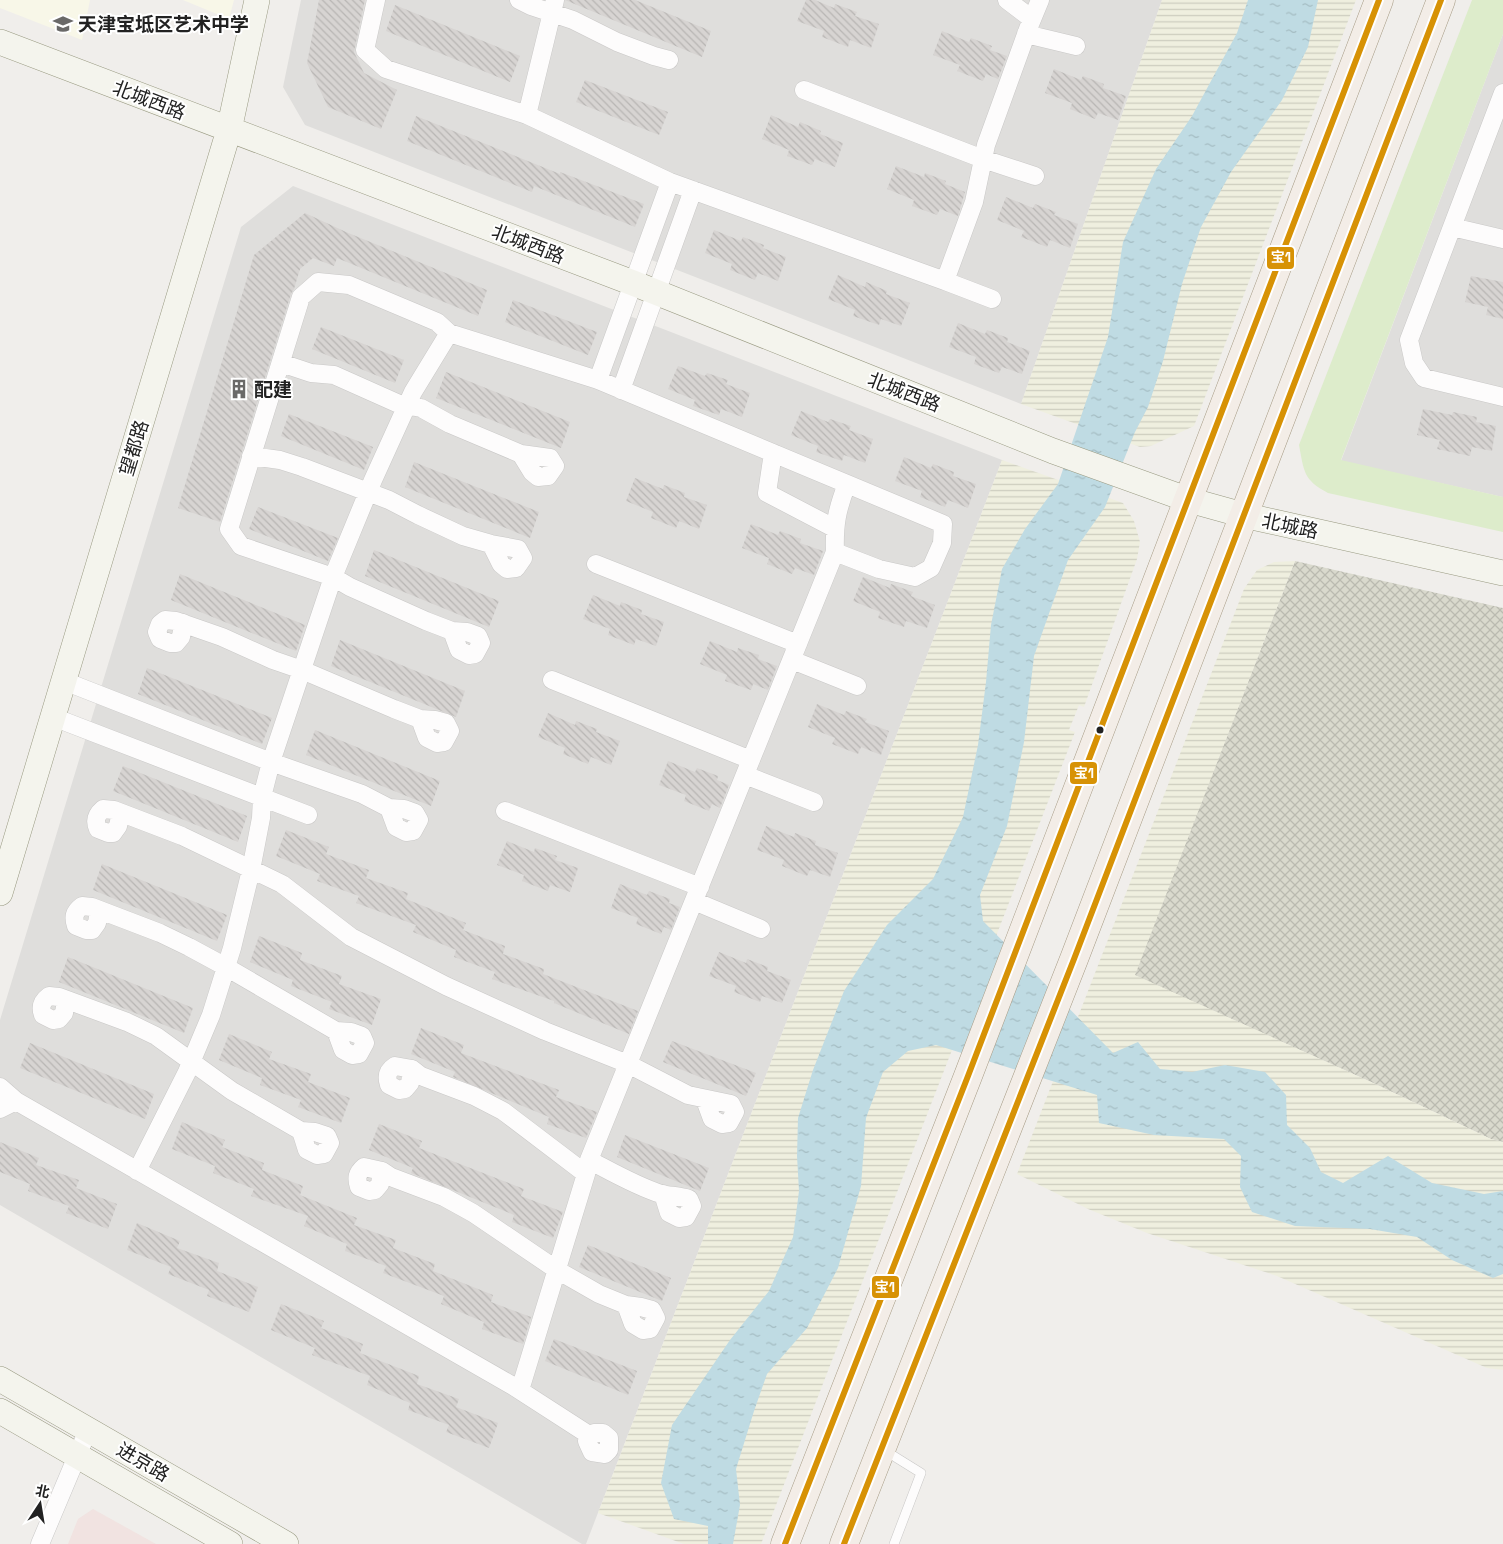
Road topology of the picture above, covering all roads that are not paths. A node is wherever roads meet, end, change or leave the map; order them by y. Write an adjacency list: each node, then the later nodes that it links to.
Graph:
1 (257, 0): 16 (street, 望都路)
2 (376, 0): 15 (street)
3 (519, 0): 8 (street)
4 (1007, 0): 9 (street)
5 (1040, 0): 9 (street)
6 (1379, 0): 39 (main road)
7 (1441, 0): 40 (main road)
8 (554, 7): 12 (street); 15 (street)
9 (1029, 26): 11 (street); 17 (street)
10 (0, 42): 16 (street, 北城西路)
11 (1076, 46)
12 (670, 60)
13 (804, 90): 17 (street)
14 (1503, 93): 21 (street)
15 (527, 115): 19 (street)
16 (229, 130): 24 (street, 北城西路); 52 (street, 望都路)
17 (983, 159): 18 (street); 23 (street)
18 (1035, 176)
19 (670, 182): 20 (street); 24 (street)
20 (693, 190): 23 (street); 25 (street)
21 (1452, 227): 22 (street); 31 (street)
22 (1503, 239)
23 (945, 281): 26 (street)
24 (633, 283): 25 (street, 北城西路); 29 (street)
25 (656, 294): 30 (street); 33 (street, 北城西路)
26 (992, 299)
27 (449, 333): 28 (street); 29 (street); 32 (street)
28 (281, 362): 32 (street); 36 (street)
29 (598, 380): 30 (street)
30 (621, 390): 34 (street)
31 (1503, 397)
32 (407, 404): 35 (street); 38 (street)
33 (1053, 451): 39 (street, 北城路)
34 (773, 453): 37 (street); 41 (street)
35 (521, 454)
36 (251, 456): 38 (street); 46 (street)
37 (847, 484): 41 (street); 43 (street)
38 (368, 493): 42 (street); 46 (street)
39 (1189, 500): 40 (street, 北城路); 96 (main road)
40 (1243, 515): 45 (street, 北城路); 91 (main road)
41 (834, 528): 43 (street)
42 (491, 544)
43 (835, 552): 49 (street)
44 (596, 564): 49 (street)
45 (1503, 573)
46 (333, 577): 48 (street); 50 (street)
47 (183, 623): 50 (street)
48 (452, 631)
49 (795, 652): 53 (street); 57 (street)
50 (302, 670): 55 (street); 56 (street)
51 (552, 680): 57 (street)
52 (64, 681): 54 (street, 望都路); 56 (street)
53 (857, 686)
54 (53, 717): 58 (street); 65 (street, 望都路)
55 (420, 719)
56 (271, 762): 58 (street); 60 (street)
57 (748, 767): 59 (street); 66 (street)
58 (262, 797): 63 (street); 64 (street)
59 (814, 802)
60 (389, 808)
61 (505, 811): 66 (street)
62 (121, 813): 64 (street)
63 (308, 815)
64 (250, 870): 69 (street); 73 (street)
65 (0, 892)
66 (697, 894): 68 (street); 73 (street)
67 (99, 910): 69 (street)
68 (761, 929)
69 (226, 967): 71 (street); 72 (street)
70 (66, 1000): 72 (street)
71 (336, 1031)
72 (191, 1061): 79 (street); 81 (street)
73 (628, 1064): 76 (street); 80 (street)
74 (412, 1069): 80 (street)
75 (0, 1087): 77 (street)
76 (705, 1100)
77 (16, 1101): 78 (street); 81 (street)
78 (0, 1110)
79 (301, 1131)
80 (587, 1167): 83 (street); 84 (street)
81 (138, 1171): 87 (street)
82 (382, 1171): 84 (street)
83 (663, 1194)
84 (556, 1270): 85 (street); 87 (street)
85 (626, 1306)
86 (0, 1379): 89 (street, 进京路)
87 (520, 1390): 90 (street)
88 (0, 1411): 92 (street, 进京路)
89 (88, 1430): 92 (street); 95 (street, 进京路)
90 (589, 1435)
91 (882, 1448): 97 (main road); 98 (lane)
92 (77, 1455): 93 (street); 94 (street, 进京路)
93 (40, 1544)
94 (230, 1544)
95 (286, 1544)
96 (785, 1544)
97 (844, 1544)
98 (894, 1544)

